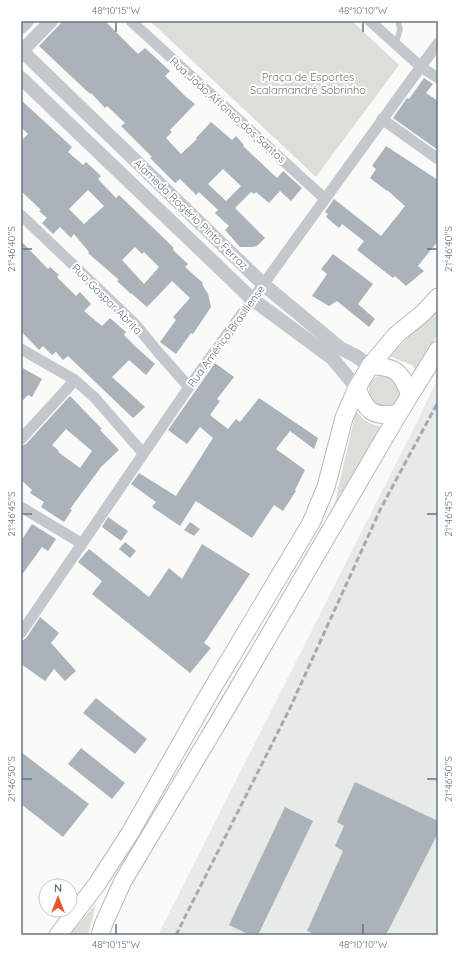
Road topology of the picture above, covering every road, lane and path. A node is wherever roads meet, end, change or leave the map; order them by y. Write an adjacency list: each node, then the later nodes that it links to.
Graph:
1 (26, 21): 6 (street)
2 (51, 21): 9 (street)
3 (130, 21): 15 (street, Rua João Affonso dos Santos)
4 (371, 21): 8 (street)
5 (398, 21): 8 (lane)
6 (21, 27)
7 (438, 43): 10 (street, Rua Américo Brasiliense)
8 (396, 44): 10 (street)
9 (21, 51): 17 (street, Alameda Rogério Pinto Ferraz)
10 (421, 67): 12 (street); 13 (street, Rua Américo Brasiliense)
11 (21, 78): 19 (street, Alameda Rogério Pinto Ferraz)
12 (438, 78)
13 (382, 119): 14 (street); 15 (street, Rua Américo Brasiliense)
14 (438, 159)
15 (325, 199): 17 (street, Rua Américo Brasiliense)
16 (21, 215): 24 (street, Rua Gaspar Abrita)
17 (263, 284): 19 (street, Rua Américo Brasiliense); 22 (street, Alameda Rogério Pinto Ferraz)
18 (438, 297): 22 (main road)
19 (252, 299): 24 (street, Rua Américo Brasiliense); 25 (street, Alameda Rogério Pinto Ferraz)
20 (21, 349): 23 (street)
21 (438, 350): 26 (main road)
22 (370, 366): 25 (main road); 26 (main road)
23 (74, 380): 28 (street); 29 (street)
24 (189, 387): 29 (street, Rua Américo Brasiliense)
25 (357, 388): 27 (main road); 33 (main road)
26 (410, 395): 27 (main road)
27 (399, 413): 34 (main road)
28 (21, 439)
29 (143, 453): 31 (street, Rua Américo Brasiliense)
30 (21, 507): 31 (street)
31 (82, 543): 32 (street, Rua Américo Brasiliense)
32 (21, 633)
33 (58, 935)
34 (100, 935)

